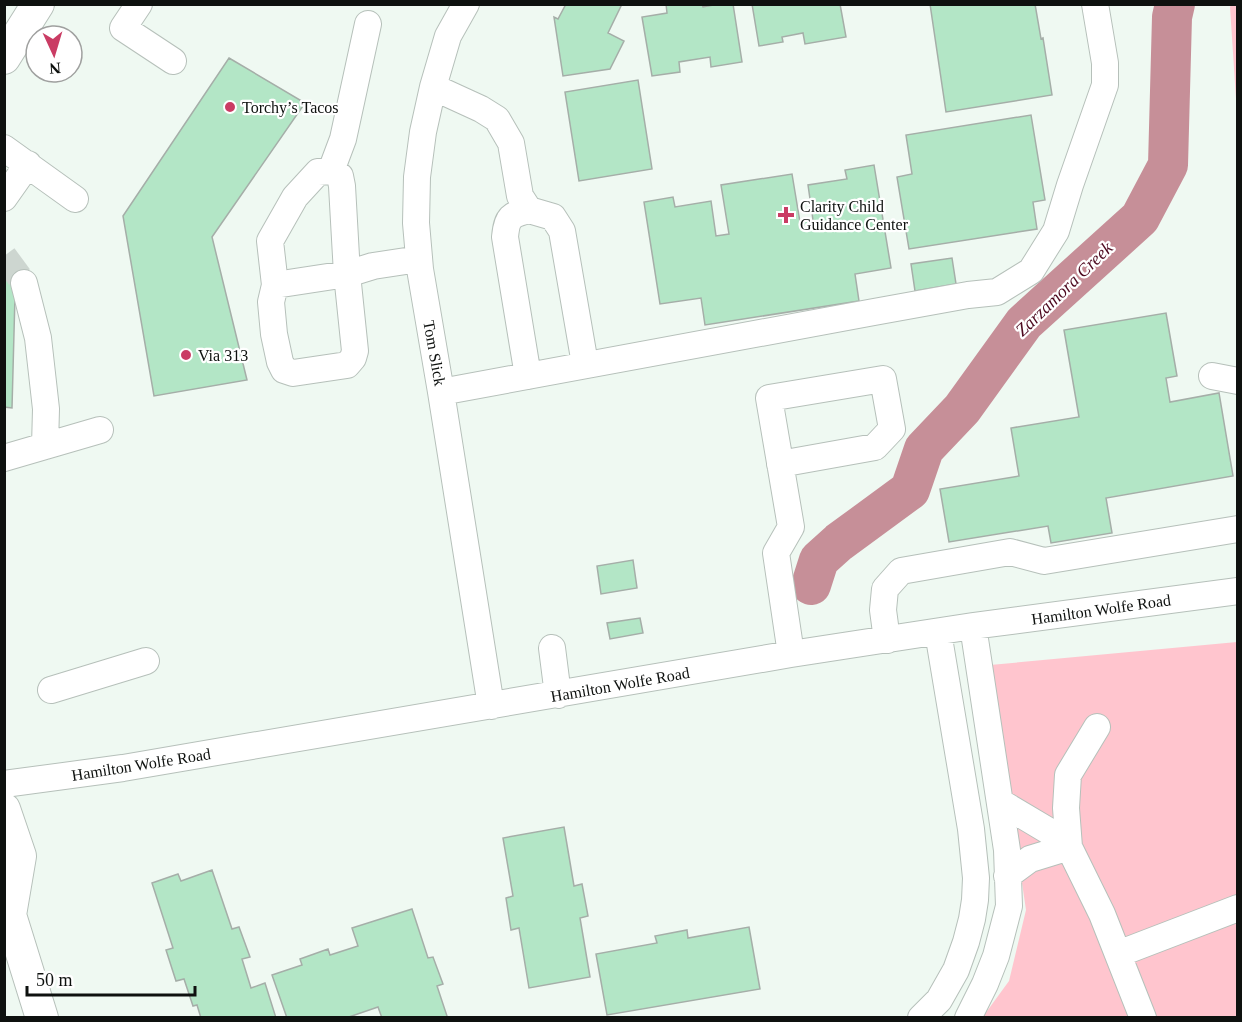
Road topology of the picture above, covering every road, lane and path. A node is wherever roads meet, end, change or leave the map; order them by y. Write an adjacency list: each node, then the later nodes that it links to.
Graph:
1 (38, 4): 6 (main road)
2 (139, 4): 7 (street)
3 (466, 4): 8 (street, Tom Slick)
4 (1095, 4): 19 (street)
5 (368, 24): 11 (street)
6 (4, 58)
7 (173, 61)
8 (433, 87): 14 (street); 15 (street, Tom Slick)
9 (4, 148): 10 (street)
10 (28, 164): 12 (street); 13 (street)
11 (331, 171): 16 (street); 18 (street)
12 (4, 198)
13 (75, 199)
14 (530, 210): 19 (street); 20 (street)
15 (419, 259): 16 (street); 23 (street, Tom Slick)
16 (347, 274): 18 (street); 18 (street)
17 (24, 283): 25 (street)
18 (274, 285)
19 (585, 364): 20 (street)
20 (528, 376): 23 (street)
21 (1212, 376): 22 (street)
22 (1238, 381)
23 (441, 392): 38 (street, Tom Slick)
24 (100, 430): 25 (street)
25 (45, 446): 26 (street)
26 (4, 458)
27 (780, 464): 27 (street); 34 (street)
28 (1238, 529): 32 (street)
29 (1238, 591): 30 (street, Hamilton Wolfe Road)
30 (973, 626): 31 (street, Hamilton Wolfe Road); 41 (street)
31 (938, 632): 32 (street, Hamilton Wolfe Road); 49 (street)
32 (887, 640): 34 (street, Hamilton Wolfe Road)
33 (552, 648): 37 (street)
34 (791, 654): 37 (street, Hamilton Wolfe Road)
35 (146, 661): 36 (street)
36 (51, 690)
37 (558, 695): 38 (street, Hamilton Wolfe Road)
38 (491, 706): 40 (street, Hamilton Wolfe Road)
39 (1097, 727): 43 (street)
40 (4, 784)
41 (1000, 802): 43 (street); 44 (street)
42 (4, 808): 46 (main road)
43 (1069, 848): 44 (street); 47 (street)
44 (1007, 876): 50 (street)
45 (1238, 908): 47 (street)
46 (6, 915): 48 (main road)
47 (1118, 954): 51 (street)
48 (42, 1017)
49 (921, 1017)
50 (968, 1017)
51 (1143, 1017)

